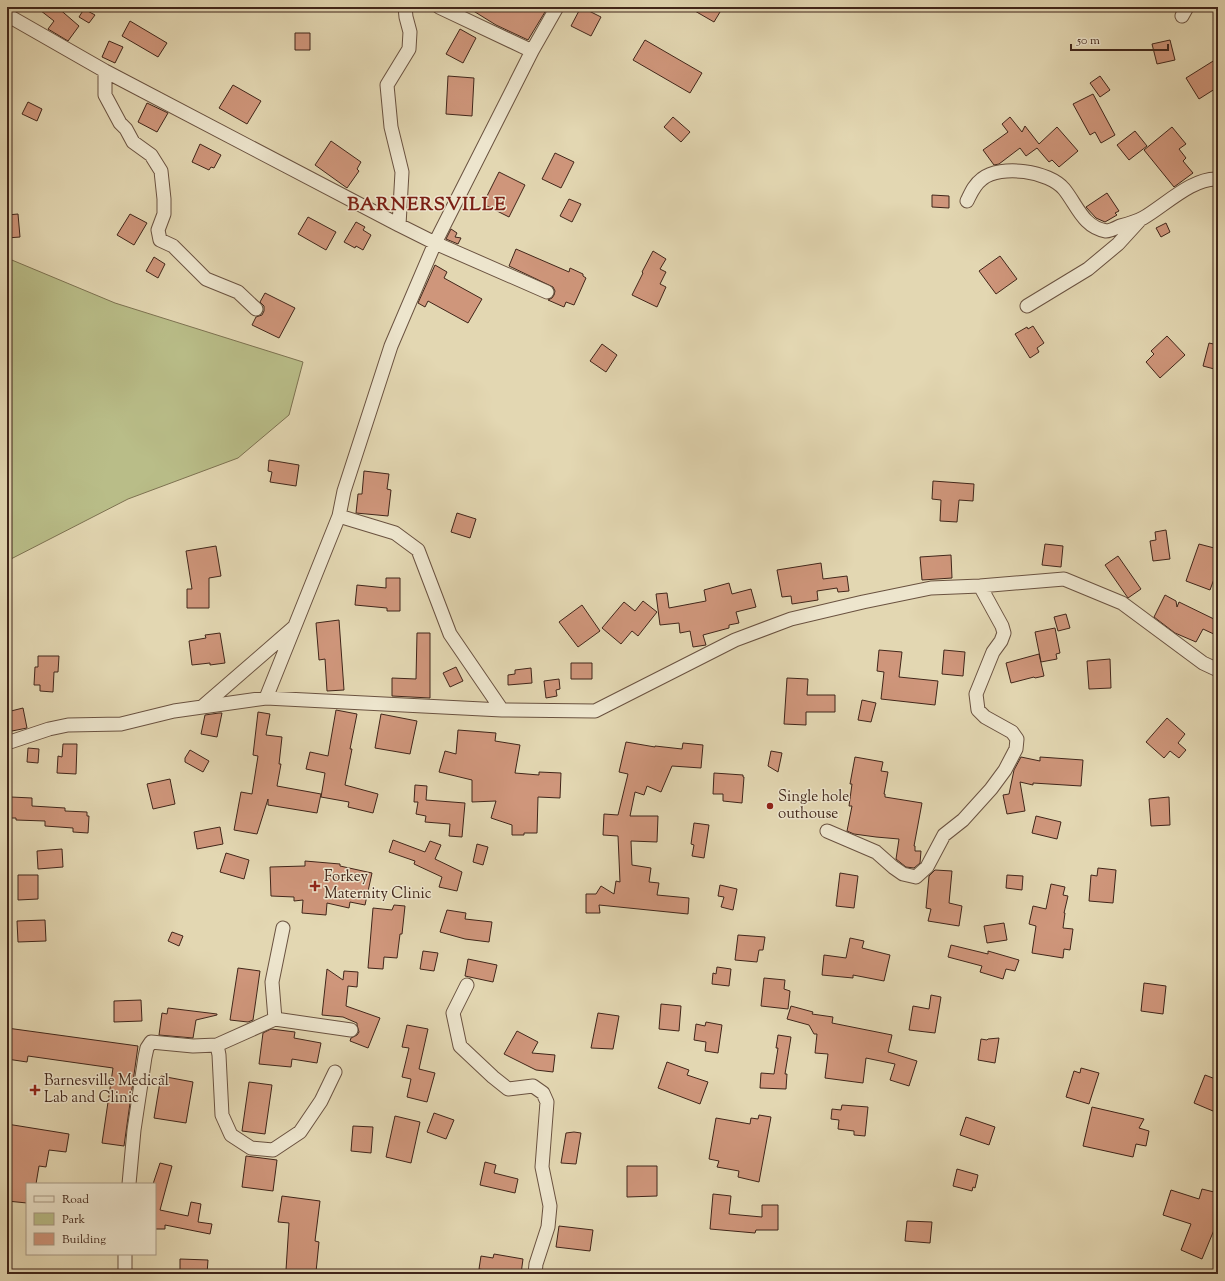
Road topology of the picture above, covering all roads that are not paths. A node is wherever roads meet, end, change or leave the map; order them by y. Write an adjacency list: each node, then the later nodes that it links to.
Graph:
1 (405, 7): 10 (street)
2 (439, 7): 5 (street)
3 (557, 7): 5 (street)
4 (7, 15): 6 (street)
5 (532, 51): 11 (street)
6 (105, 71): 10 (street); 14 (street)
7 (1218, 179): 9 (street)
8 (967, 202): 9 (street)
9 (1142, 218): 13 (street)
10 (399, 225): 11 (street)
11 (435, 243): 12 (street); 15 (street)
12 (547, 292)
13 (1027, 306)
14 (256, 308)
15 (339, 516): 17 (street); 21 (street)
16 (980, 586): 18 (street); 21 (street); 23 (street)
17 (295, 626): 19 (street); 20 (street)
18 (1218, 670)
19 (266, 698): 20 (street); 21 (street)
20 (202, 707): 22 (street)
21 (502, 710)
22 (7, 743)
23 (827, 831)
24 (283, 928): 26 (street)
25 (467, 985): 33 (street)
26 (275, 1019): 27 (street); 28 (street)
27 (351, 1030)
28 (217, 1045): 29 (street); 30 (street)
29 (336, 1072)
30 (129, 1183)
31 (125, 1255): 32 (street)
32 (125, 1274)
33 (535, 1274)

